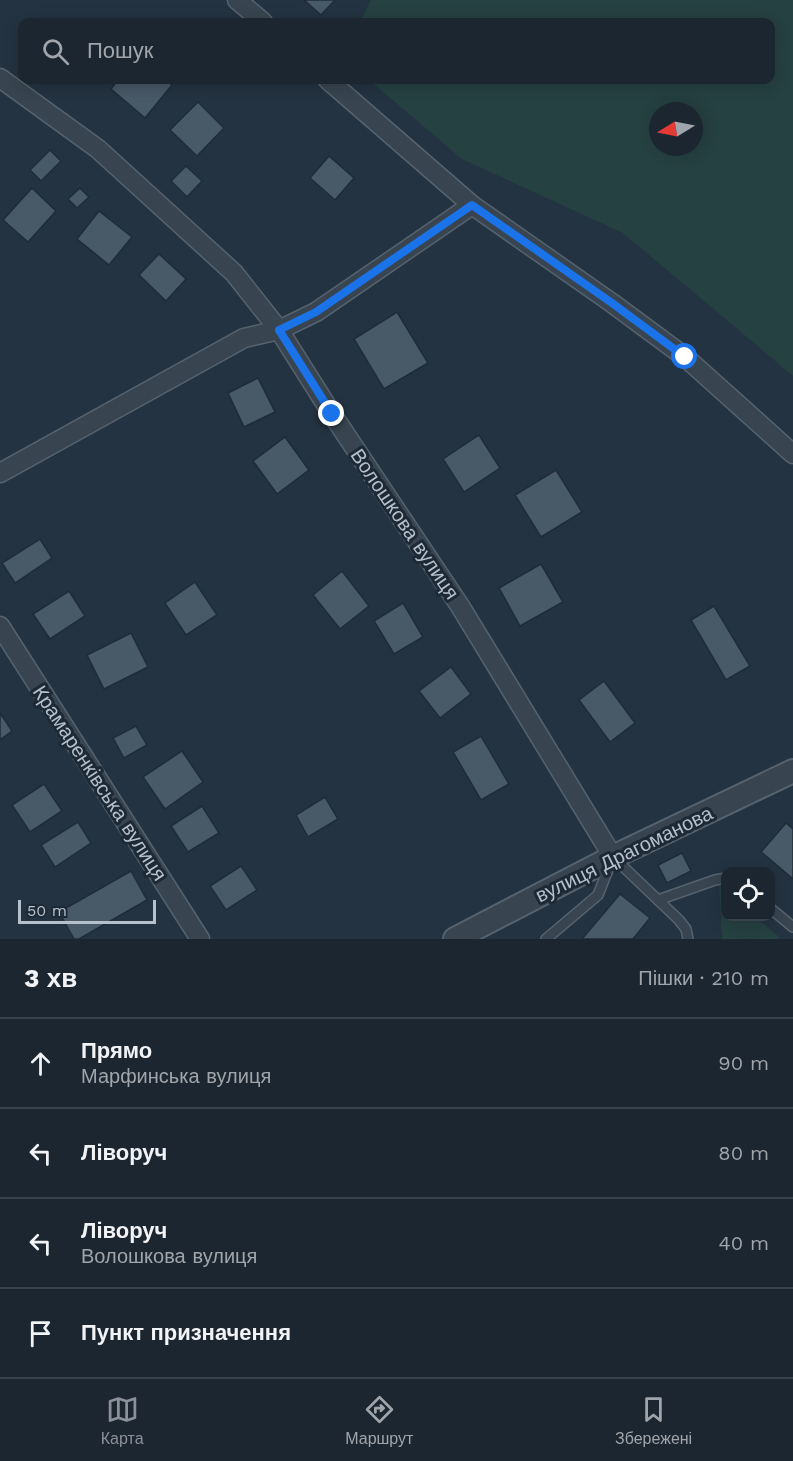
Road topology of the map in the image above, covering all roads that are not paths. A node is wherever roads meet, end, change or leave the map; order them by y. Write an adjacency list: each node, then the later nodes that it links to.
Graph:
1 (237, 0): 2 (street)
2 (258, 18)
3 (0, 78): 6 (street, Волошкова вулиця)
4 (333, 84): 5 (street)
5 (472, 205): 6 (street); 7 (street)
6 (279, 330): 8 (street); 11 (street, Волошкова вулиця)
7 (793, 454)
8 (0, 473)
9 (0, 627): 16 (street, Крамаренківська вулиця)
10 (793, 771): 11 (street, вулиця Драгоманова)
11 (613, 857): 13 (lane); 17 (street, вулиця Драгоманова); 18 (lane)
12 (721, 879): 13 (lane)
13 (658, 900): 19 (lane)
14 (775, 911): 15 (lane)
15 (793, 927)
16 (200, 939)
17 (455, 939)
18 (546, 939)
19 (688, 939)

